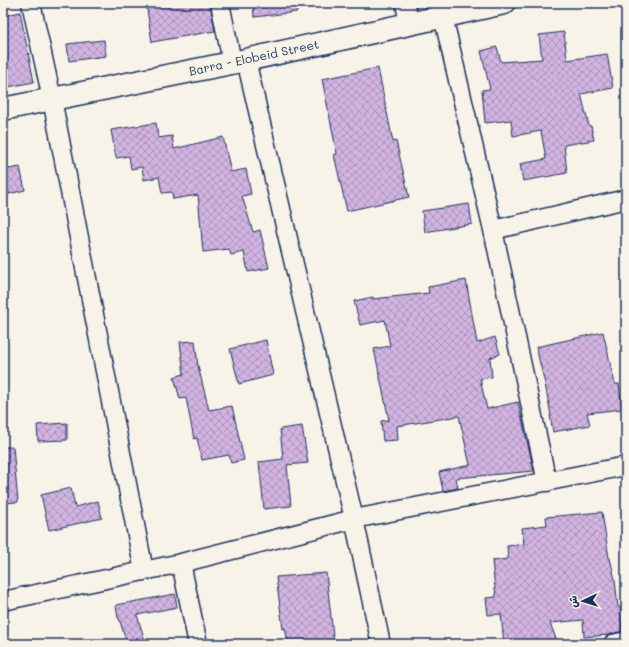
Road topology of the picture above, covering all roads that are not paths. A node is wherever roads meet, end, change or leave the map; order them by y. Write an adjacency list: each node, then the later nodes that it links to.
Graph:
1 (31, 3): 8 (street)
2 (220, 3): 7 (street)
3 (405, 3): 6 (street)
4 (504, 3): 5 (main road, Barra - Elobeid Street)
5 (443, 16): 6 (main road, Barra - Elobeid Street); 11 (street)
6 (409, 24): 7 (main road, Barra - Elobeid Street)
7 (239, 61): 8 (main road, Barra - Elobeid Street); 14 (street)
8 (52, 99): 9 (main road, Barra - Elobeid Street); 16 (street)
9 (3, 109)
10 (626, 199): 11 (street)
11 (493, 230): 13 (street)
12 (626, 466): 13 (street)
13 (547, 482): 14 (street)
14 (354, 518): 15 (street); 20 (street)
15 (181, 563): 16 (street); 19 (street)
16 (144, 571): 17 (street)
17 (3, 601)
18 (626, 641): 21 (street)
19 (198, 644)
20 (381, 644)
21 (613, 644)

